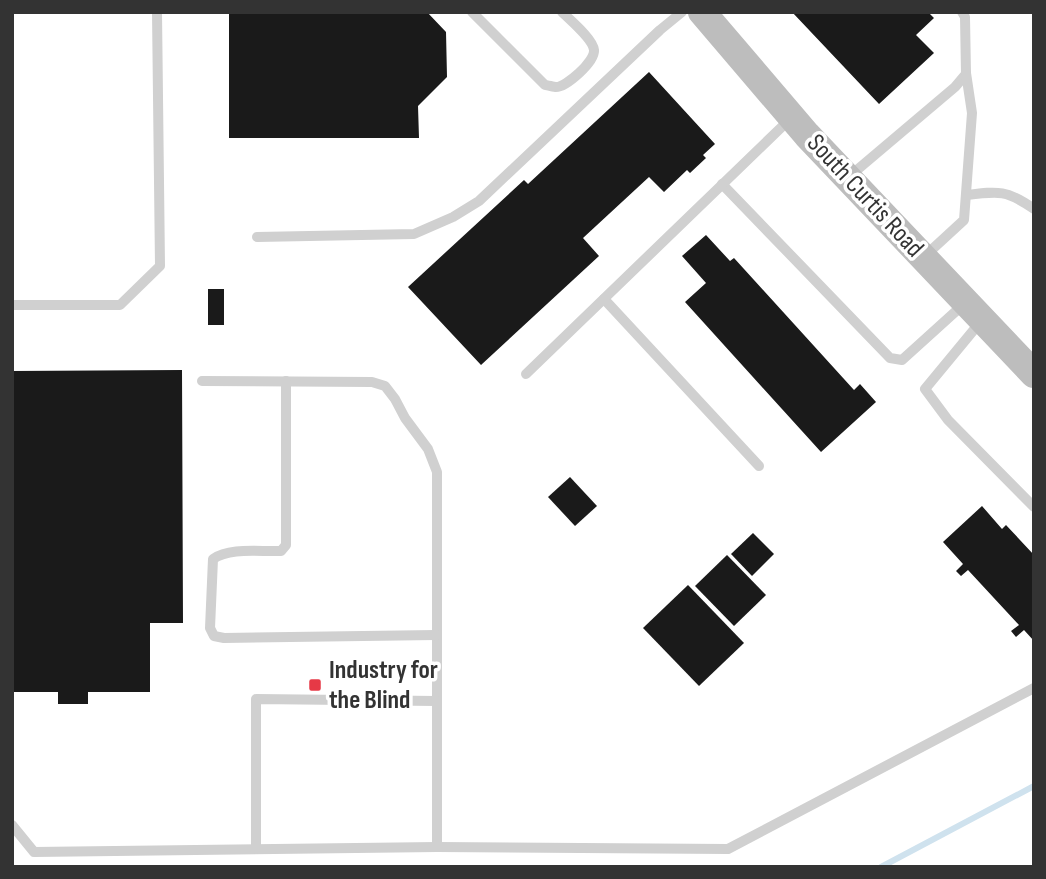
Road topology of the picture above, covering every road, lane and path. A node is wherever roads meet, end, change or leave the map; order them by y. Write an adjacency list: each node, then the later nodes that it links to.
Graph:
1 (157, 12): 16 (lane)
2 (472, 12): 3 (lane)
3 (562, 12)
4 (682, 12): 13 (lane)
5 (702, 12): 8 (street, South Curtis Road)
6 (962, 12): 7 (lane)
7 (966, 73): 9 (lane); 11 (lane)
8 (792, 117): 9 (street, South Curtis Road); 10 (lane)
9 (847, 178): 14 (street, South Curtis Road)
10 (722, 184): 15 (lane); 17 (lane)
11 (967, 195): 12 (lane); 14 (lane)
12 (1034, 209)
13 (257, 237)
14 (923, 258): 17 (street, South Curtis Road)
15 (604, 299): 18 (lane); 22 (lane)
16 (12, 305)
17 (974, 311): 19 (street, South Curtis Road); 23 (lane)
18 (526, 374)
19 (1034, 374)
20 (202, 380): 21 (lane)
21 (286, 380): 24 (lane); 24 (lane)
22 (759, 466)
23 (1034, 507)
24 (436, 635): 26 (lane)
25 (1034, 688): 28 (lane)
26 (436, 701): 28 (lane); 29 (lane)
27 (12, 825): 29 (lane)
28 (437, 847): 29 (lane)
29 (256, 849)

